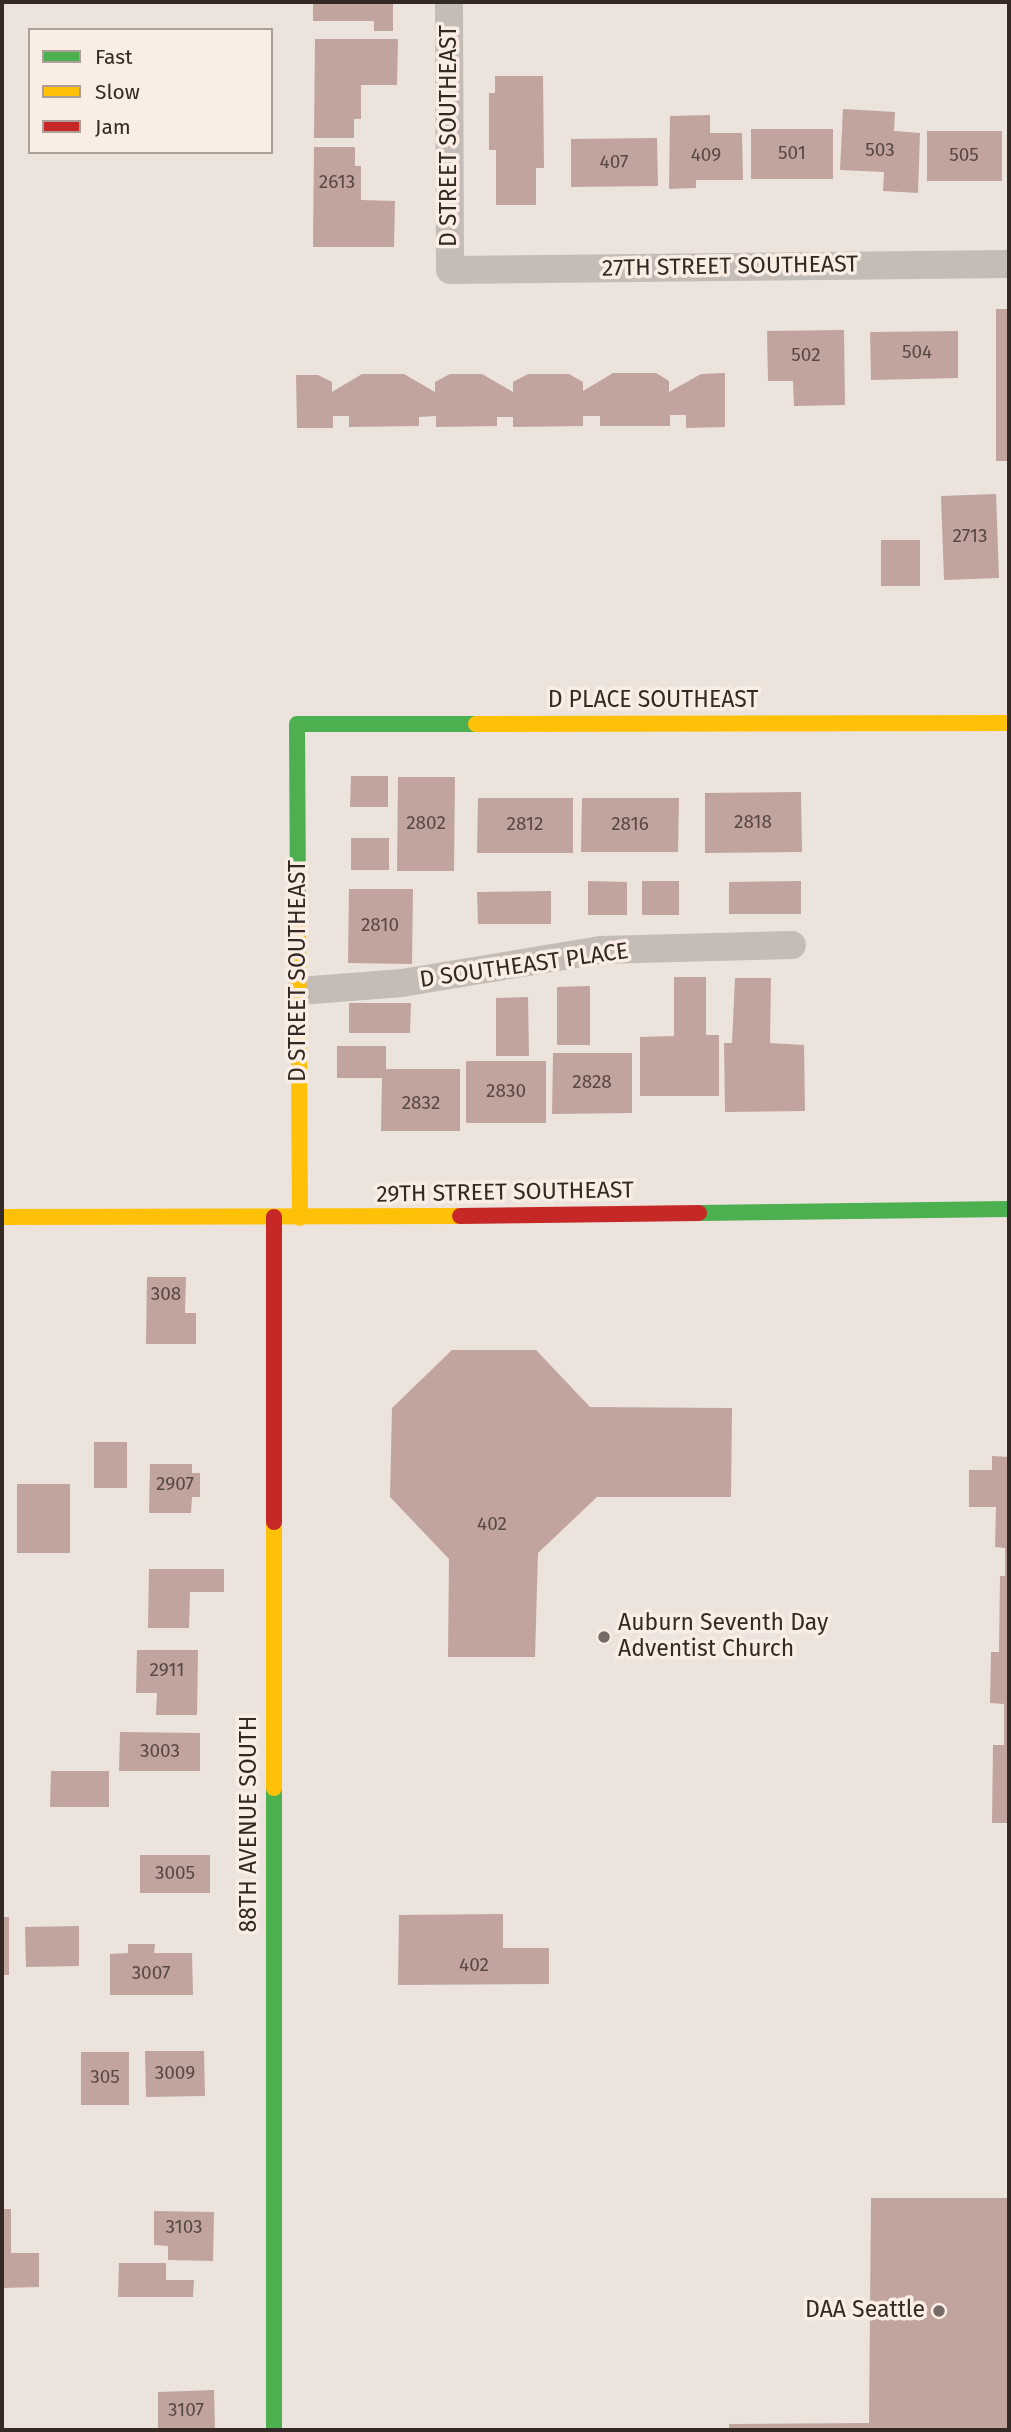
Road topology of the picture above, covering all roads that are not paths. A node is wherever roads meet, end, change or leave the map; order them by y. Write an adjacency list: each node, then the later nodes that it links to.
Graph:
1 (449, 2): 3 (street, D STREET SOUTHEAST)
2 (1009, 264): 3 (street, 27TH STREET SOUTHEAST)
3 (450, 270)
4 (1009, 723): 5 (street, D PLACE SOUTHEAST)
5 (297, 724): 7 (street, D STREET SOUTHEAST)
6 (792, 945): 7 (street, D SOUTHEAST PLACE)
7 (299, 991): 11 (street, D STREET SOUTHEAST)
8 (1009, 1209): 11 (street, 29TH STREET SOUTHEAST)
9 (2, 1217): 10 (street, 29TH STREET SOUTHEAST)
10 (274, 1217): 11 (street, 29TH STREET SOUTHEAST); 12 (street, 88TH AVENUE SOUTH)
11 (300, 1218)
12 (274, 2430)

